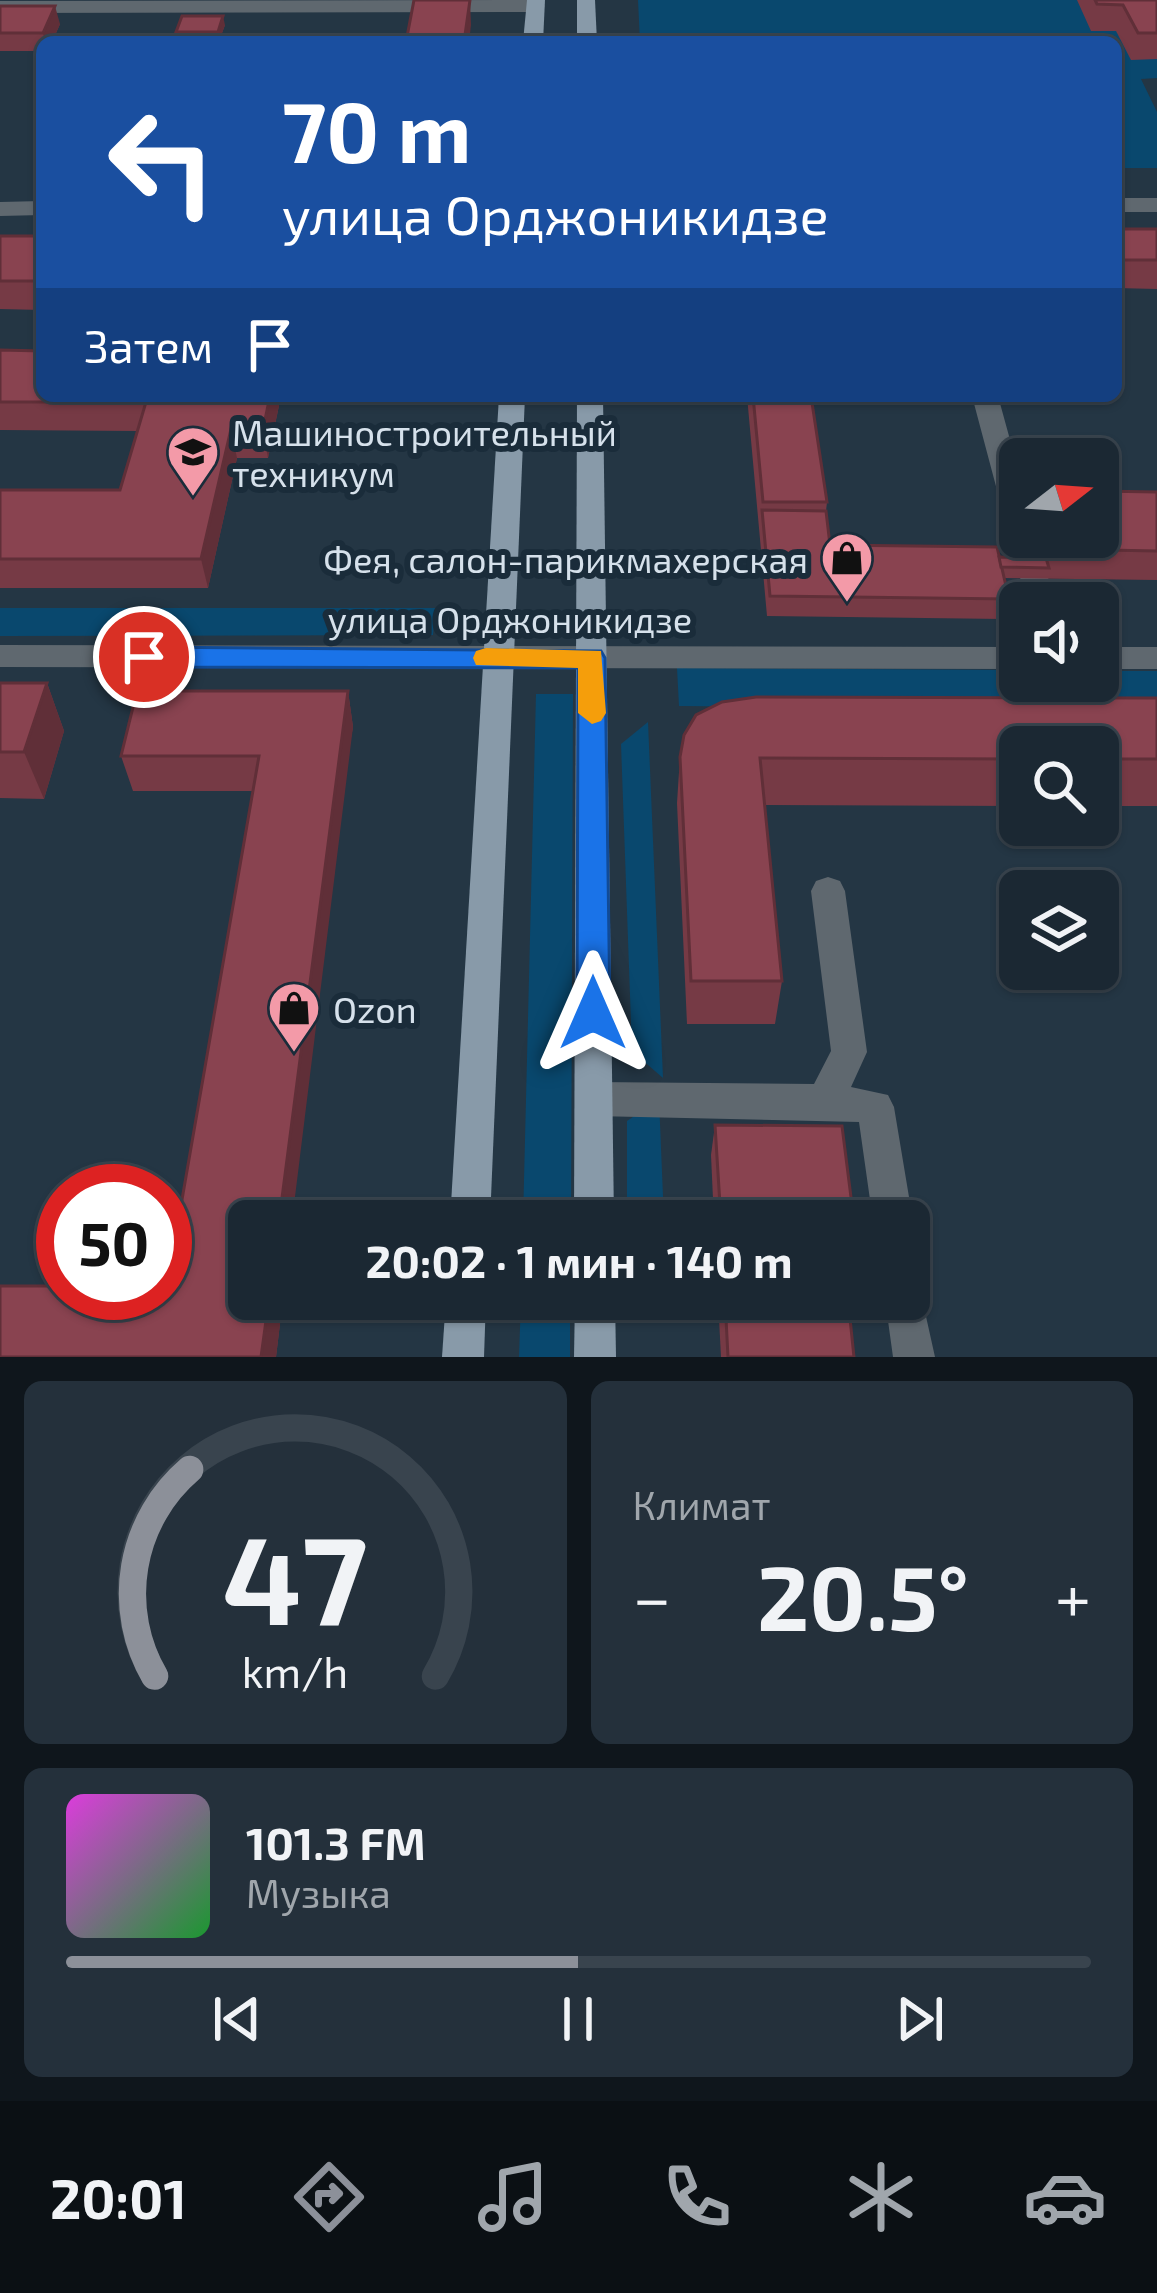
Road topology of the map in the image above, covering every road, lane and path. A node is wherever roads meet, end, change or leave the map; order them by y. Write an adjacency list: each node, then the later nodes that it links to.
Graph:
1 (586, 0): 6 (main road)
2 (399, 3): 3 (street); 4 (street)
3 (536, 3): 5 (main road)
4 (0, 7)
5 (533, 36)
6 (587, 36)
7 (1122, 205): 8 (street)
8 (1157, 205)
9 (0, 208): 10 (street)
10 (36, 208)
11 (512, 402): 16 (main road)
12 (590, 402): 17 (main road)
13 (987, 402): 14 (street)
14 (999, 447)
15 (0, 656): 16 (street, улица Орджоникидзе)
16 (499, 658): 17 (street, улица Орджоникидзе); 24 (main road)
17 (591, 658): 18 (street, улица Орджоникидзе); 22 (main road)
18 (999, 658)
19 (1119, 658): 20 (street)
20 (1157, 658)
21 (828, 891): 23 (street)
22 (594, 1099): 23 (street); 25 (main road)
23 (825, 1101): 26 (street)
24 (471, 1200)
25 (595, 1200)
26 (890, 1200)
27 (465, 1320): 30 (main road)
28 (595, 1320): 31 (main road)
29 (908, 1320): 32 (street)
30 (463, 1357)
31 (595, 1357)
32 (914, 1357)

